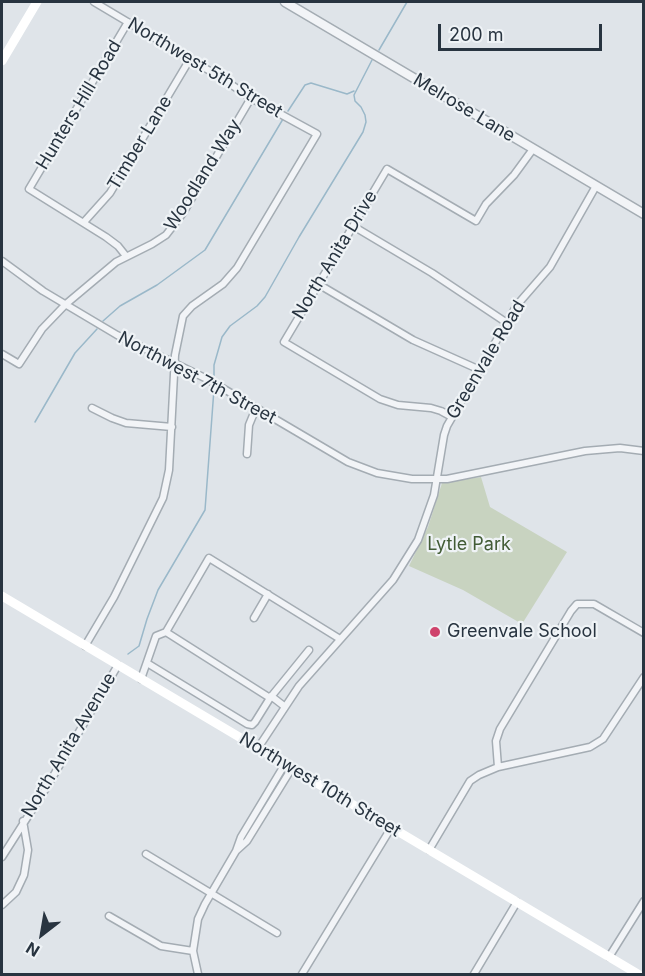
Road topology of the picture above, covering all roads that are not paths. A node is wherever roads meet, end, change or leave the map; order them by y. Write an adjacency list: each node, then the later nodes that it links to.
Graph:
1 (37, 2): 6 (main road)
2 (94, 2): 4 (street, Northwest 5th Street)
3 (285, 2): 8 (street, Melrose Lane)
4 (128, 22): 5 (street, Northwest 5th Street); 11 (street, Hunters Hill Road)
5 (190, 59): 7 (street, Northwest 5th Street); 11 (street, Timber Lane)
6 (2, 62)
7 (251, 98): 13 (street, Woodland Way); 19 (street, Northwest 5th Street)
8 (533, 149): 9 (street, Melrose Lane); 12 (street, North Anita Drive)
9 (596, 186): 10 (street, Melrose Lane); 17 (street, Greenvale Road)
10 (644, 214)
11 (84, 222): 13 (street)
12 (353, 226): 15 (street, North Anita Drive); 17 (street)
13 (126, 256): 16 (street, Woodland Way)
14 (2, 261): 16 (street, Northwest 7th Street)
15 (318, 284): 20 (street); 23 (street, North Anita Drive)
16 (66, 304): 18 (street, Woodland Way); 19 (street, Northwest 7th Street)
17 (507, 323): 20 (street, Greenvale Road)
18 (2, 354)
19 (176, 364): 22 (street, Northwest 7th Street); 24 (street)
20 (480, 370): 23 (street, Greenvale Road)
21 (92, 408): 24 (street)
22 (256, 408): 26 (street); 27 (street, Northwest 7th Street)
23 (452, 417): 27 (street, Greenvale Road)
24 (172, 427): 34 (street)
25 (644, 451): 27 (street, Northwest 7th Street)
26 (248, 454)
27 (438, 480): 33 (street, Greenvale Road)
28 (268, 594): 30 (street); 31 (street); 33 (street)
29 (2, 596): 34 (main road, Northwest 10th Street)
30 (254, 618)
31 (166, 632): 36 (street); 41 (street)
32 (644, 633): 45 (street)
33 (340, 639): 42 (street, Greenvale Road)
34 (85, 646): 37 (main road, Northwest 10th Street)
35 (309, 650): 41 (street)
36 (147, 663): 39 (street); 41 (street)
37 (118, 665): 39 (main road, Northwest 10th Street); 48 (street, North Anita Avenue)
38 (644, 677): 40 (street)
39 (141, 679): 43 (main road, Northwest 10th Street)
40 (641, 688): 45 (street)
41 (271, 697): 42 (street)
42 (285, 706): 43 (street, Greenvale Road)
43 (258, 748): 44 (main road, Northwest 10th Street)
44 (288, 766): 46 (street); 47 (street); 49 (main road, Northwest 10th Street)
45 (498, 768): 52 (street)
46 (260, 806): 47 (street); 50 (street)
47 (266, 810): 51 (street)
48 (23, 820): 55 (street, North Anita Avenue); 59 (street)
49 (391, 828): 52 (main road, Northwest 10th Street); 65 (street)
50 (241, 837): 51 (street); 53 (street)
51 (247, 841): 53 (street)
52 (429, 850): 58 (main road, Northwest 10th Street)
53 (236, 851): 56 (street)
54 (146, 854): 56 (street)
55 (2, 857)
56 (211, 892): 61 (street); 62 (street)
57 (644, 901): 63 (street)
58 (517, 902): 63 (main road, Northwest 10th Street); 66 (street)
59 (2, 905)
60 (109, 916): 62 (street)
61 (277, 933)
62 (193, 951): 64 (street)
63 (609, 957): 67 (main road, Northwest 10th Street)
64 (198, 975)
65 (303, 975)
66 (474, 975)
67 (638, 975)

